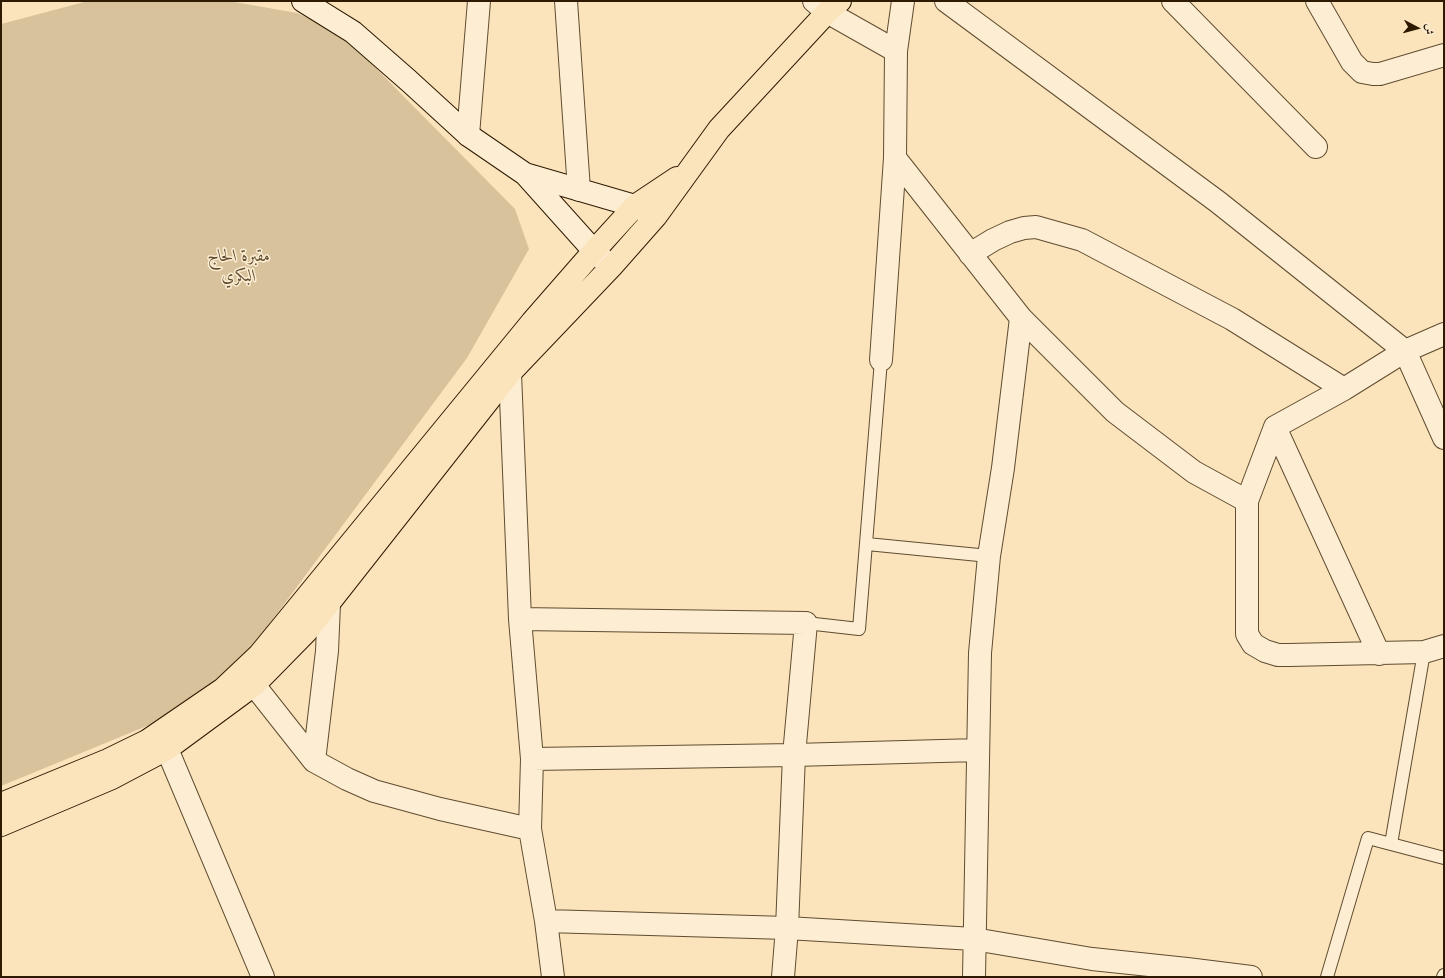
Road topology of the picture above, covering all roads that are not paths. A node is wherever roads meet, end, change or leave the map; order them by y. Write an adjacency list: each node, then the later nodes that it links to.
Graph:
1 (303, 1): 11 (street)
2 (479, 1): 11 (street)
3 (566, 1): 16 (street)
4 (903, 1): 9 (street)
5 (946, 1): 24 (street)
6 (1173, 1): 12 (street)
7 (1317, 1): 10 (street)
8 (829, 5): 9 (street); 14 (main road)
9 (896, 51): 13 (street)
10 (1444, 55)
11 (468, 135): 15 (street)
12 (1316, 147)
13 (895, 158): 20 (street); 25 (street)
14 (688, 171): 17 (main road); 18 (main road)
15 (524, 174): 16 (street); 19 (street)
16 (579, 190): 17 (street)
17 (635, 206): 18 (street); 19 (main road)
18 (656, 216): 21 (main road)
19 (594, 251): 21 (street); 44 (main road)
20 (970, 254): 22 (street); 27 (street)
21 (611, 267): 26 (main road)
22 (1021, 318): 30 (street); 32 (street)
23 (1444, 334): 24 (street)
24 (1405, 351): 27 (street); 29 (street)
25 (881, 360): 31 (lane)
26 (510, 374): 33 (main road); 34 (street)
27 (1344, 390): 28 (street)
28 (1275, 427): 30 (street); 37 (street)
29 (1444, 438)
30 (1247, 501): 37 (street)
31 (867, 544): 32 (lane); 35 (lane)
32 (989, 556): 40 (street)
33 (329, 604): 38 (main road); 43 (street)
34 (520, 619): 35 (street); 42 (street)
35 (806, 623): 41 (street)
36 (1434, 649): 37 (street); 47 (lane)
37 (1379, 654)
38 (254, 685): 39 (main road); 43 (street)
39 (167, 749): 45 (main road); 53 (street)
40 (978, 750): 41 (street); 51 (street)
41 (794, 755): 42 (street); 50 (street)
42 (532, 759): 46 (street)
43 (314, 761): 46 (street)
44 (1, 804)
45 (1, 825)
46 (530, 829): 49 (street)
47 (1391, 844): 48 (lane); 58 (lane)
48 (1444, 858)
49 (546, 921): 50 (street); 54 (street)
50 (787, 928): 51 (street); 55 (street)
51 (974, 939): 52 (street); 56 (street)
52 (1187, 973): 57 (street)
53 (263, 977)
54 (553, 977)
55 (783, 977)
56 (974, 977)
57 (1252, 977)
58 (1327, 977)

